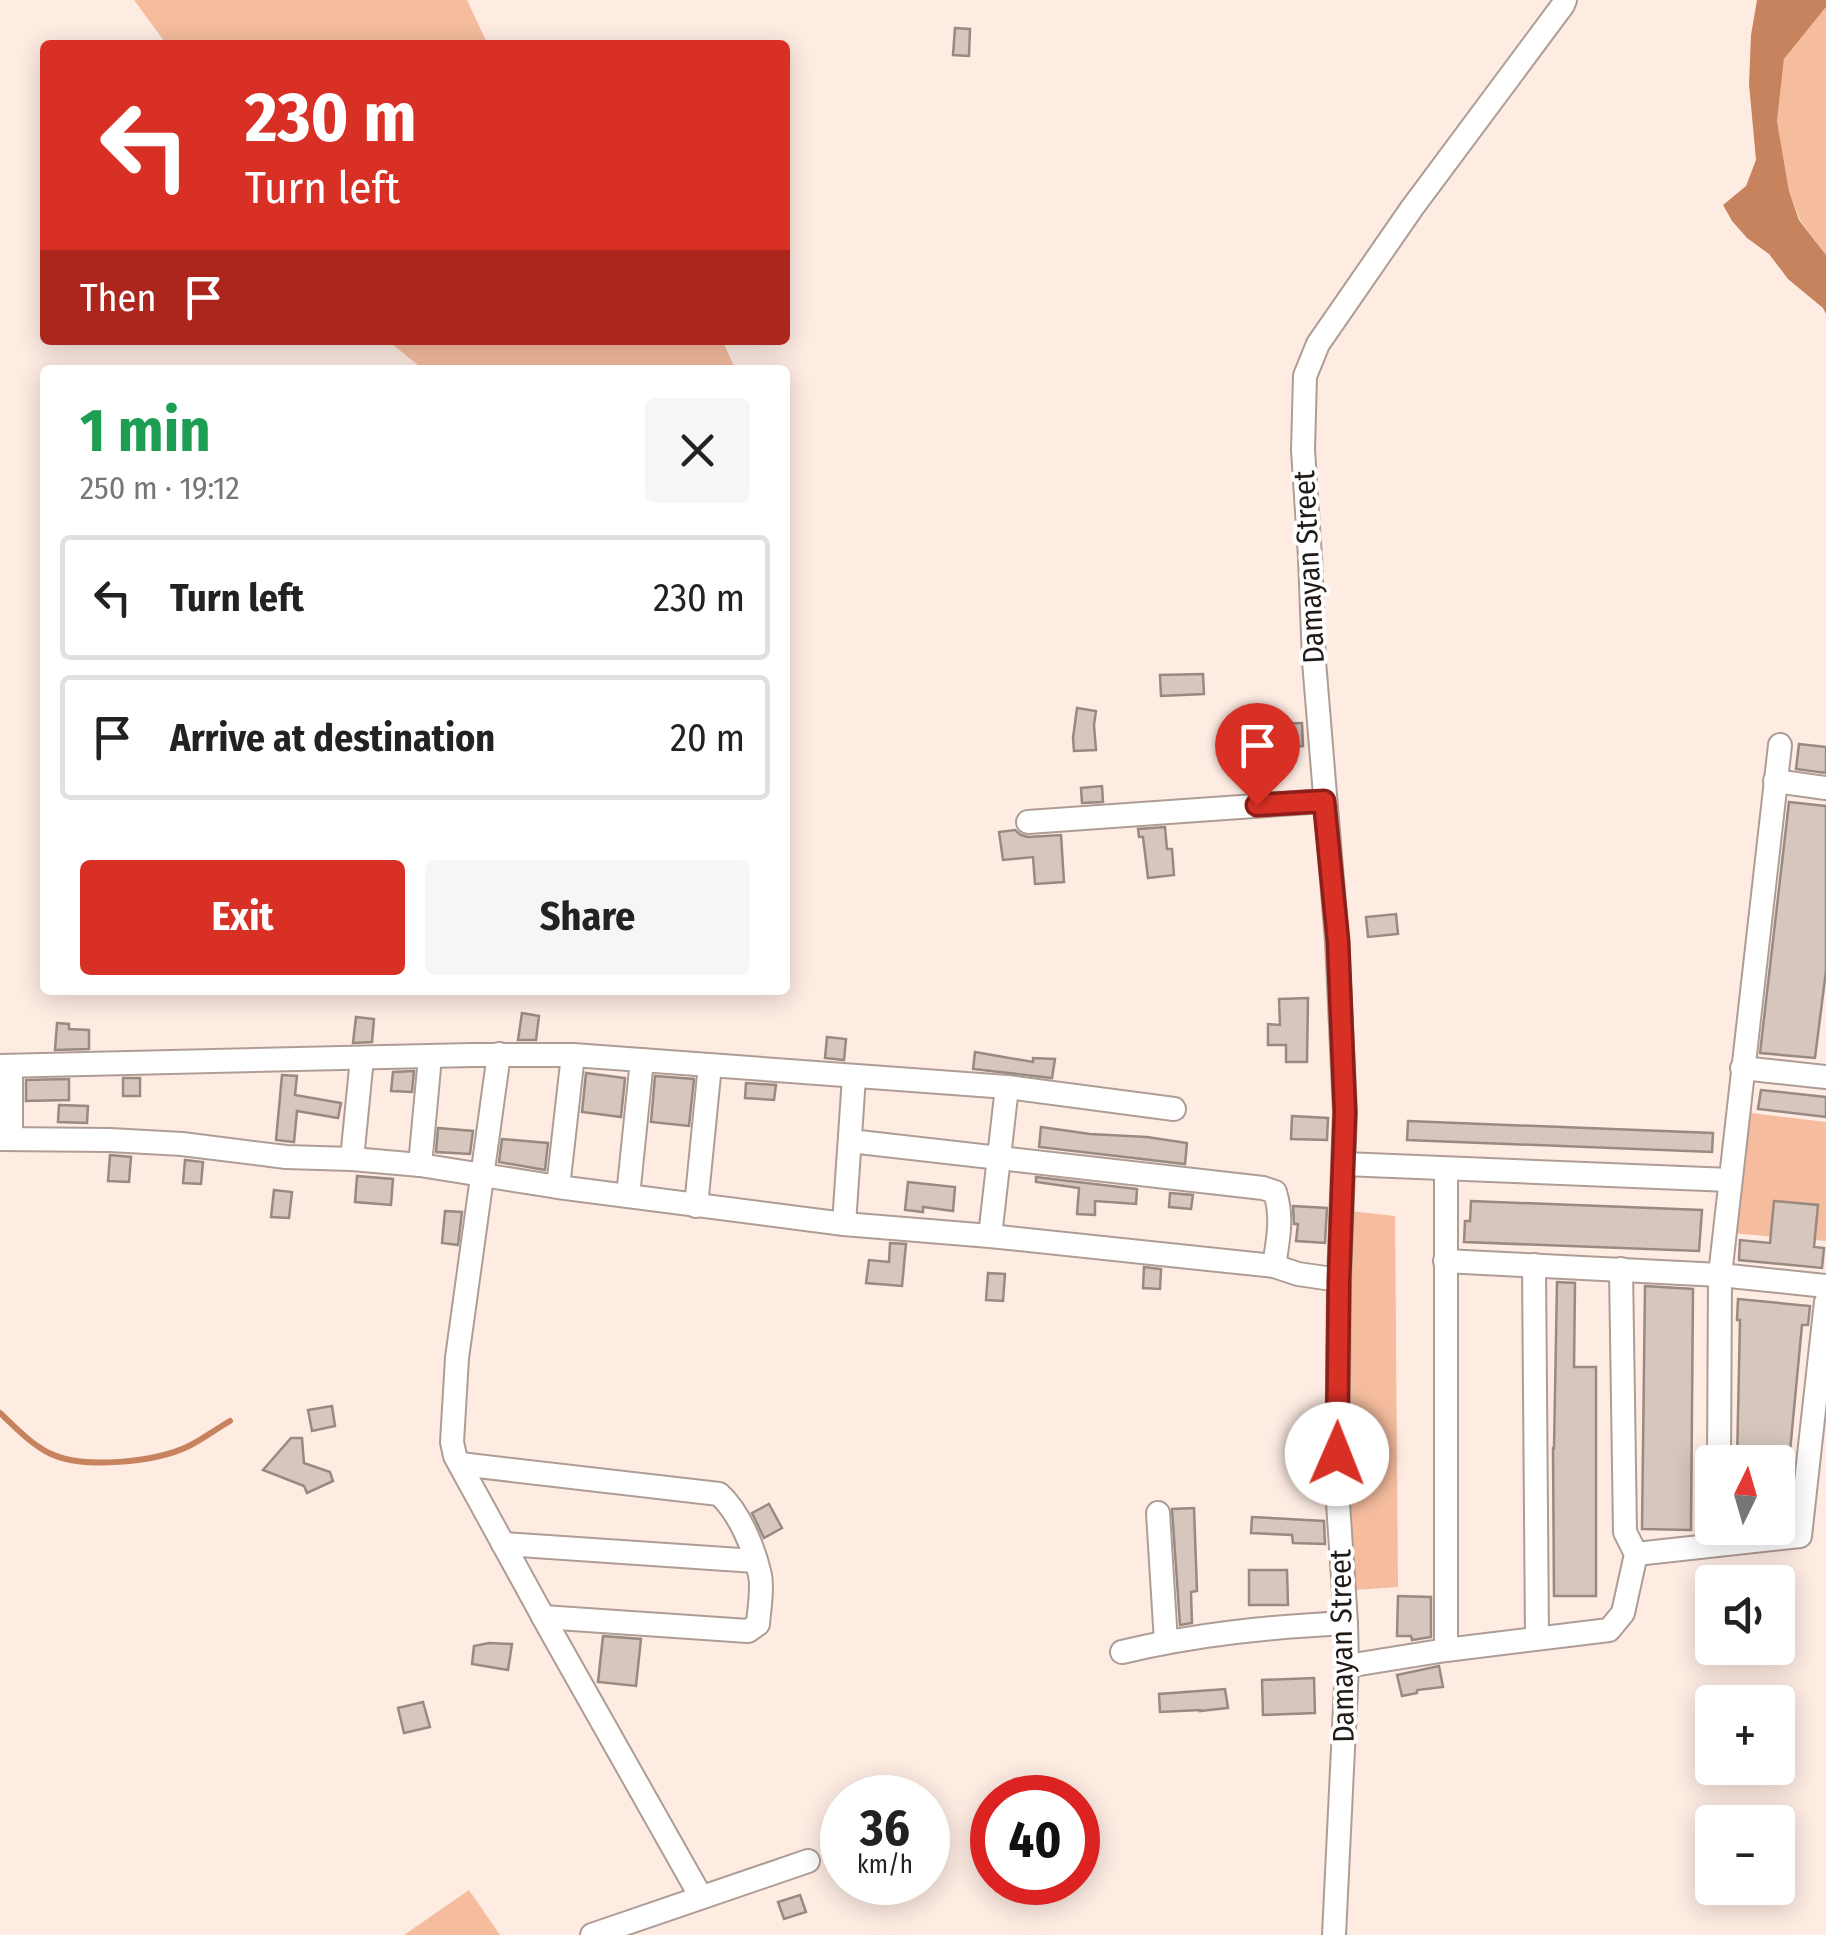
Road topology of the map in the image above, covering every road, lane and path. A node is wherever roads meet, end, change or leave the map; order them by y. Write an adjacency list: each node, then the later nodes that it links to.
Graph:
1 (1565, 0): 5 (street, Damayan Street)
2 (1780, 745): 3 (street)
3 (1775, 781): 4 (street); 14 (street)
4 (1826, 788)
5 (1324, 801): 6 (street); 23 (street, Damayan Street)
6 (1028, 822)
7 (499, 1054): 8 (street); 9 (street); 26 (street)
8 (573, 1055): 11 (street); 28 (street)
9 (430, 1056): 10 (street); 24 (street)
10 (362, 1058): 13 (street); 22 (street)
11 (642, 1060): 12 (street); 29 (street)
12 (710, 1065): 15 (street); 30 (street)
13 (6, 1066): 19 (street)
14 (1742, 1068): 16 (street); 27 (street)
15 (854, 1077): 17 (street); 20 (street)
16 (1826, 1077)
17 (1007, 1087): 18 (street); 21 (street)
18 (1174, 1109)
19 (6, 1139): 22 (street)
20 (850, 1141): 21 (street); 31 (street)
21 (1000, 1157): 32 (street); 35 (street)
22 (352, 1160): 24 (street)
23 (1344, 1164): 25 (street); 38 (street, Damayan Street)
24 (420, 1165): 26 (street)
25 (1446, 1170): 27 (street); 33 (street)
26 (482, 1174): 28 (street); 42 (street)
27 (1730, 1180): 37 (street)
28 (558, 1187): 29 (street)
29 (628, 1196): 30 (street)
30 (696, 1206): 31 (street)
31 (844, 1224): 32 (street)
32 (990, 1236): 35 (street)
33 (1445, 1261): 34 (street); 53 (street)
34 (1534, 1265): 36 (street); 51 (street)
35 (1274, 1266): 38 (street)
36 (1621, 1269): 37 (street); 47 (street)
37 (1720, 1275): 39 (street); 41 (street)
38 (1339, 1280): 50 (street, Damayan Street)
39 (1826, 1286)
40 (1826, 1302): 44 (street)
41 (1719, 1445)
42 (460, 1464): 46 (street); 48 (street)
43 (1158, 1513): 52 (street)
44 (1795, 1536)
45 (1695, 1541): 47 (street)
46 (503, 1544): 48 (street); 49 (street)
47 (1636, 1554): 51 (street)
48 (755, 1560): 49 (street)
49 (543, 1617): 57 (street)
50 (1346, 1624): 52 (street); 55 (street, Damayan Street)
51 (1538, 1638): 53 (street)
52 (1166, 1642): 54 (street)
53 (1446, 1650): 55 (street)
54 (1122, 1652)
55 (1346, 1666): 59 (street, Damayan Street)
56 (808, 1861): 57 (street)
57 (701, 1897): 58 (street)
58 (592, 1935)
59 (1334, 1935)

